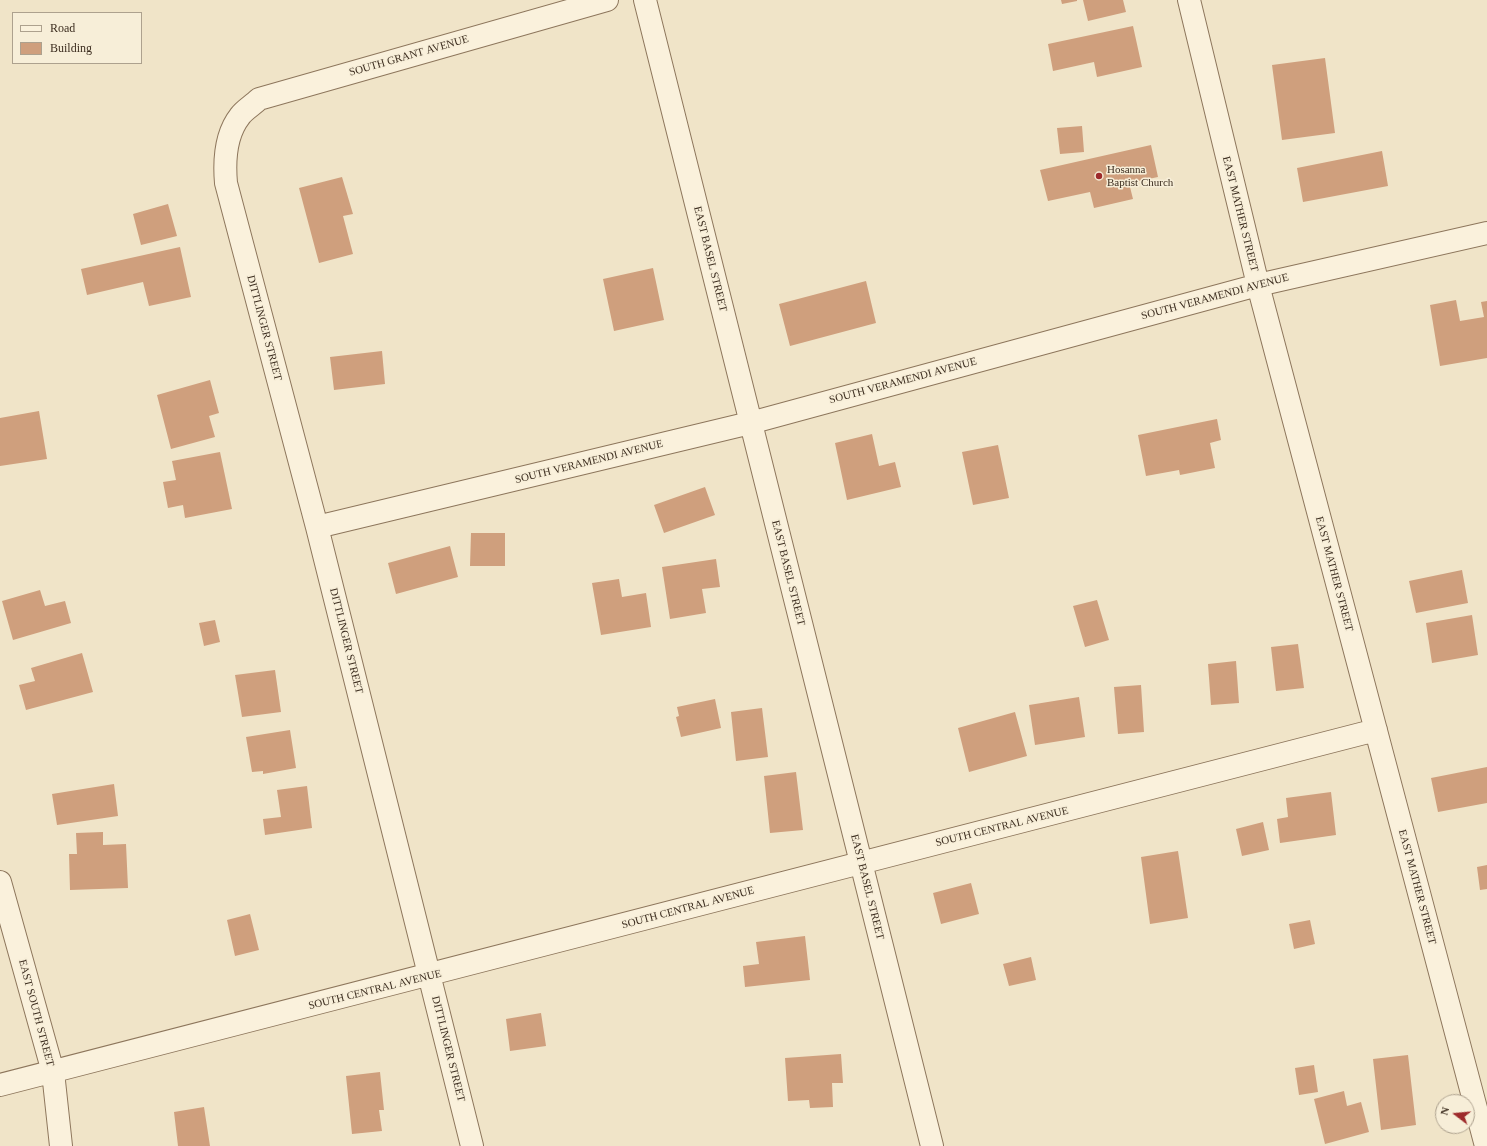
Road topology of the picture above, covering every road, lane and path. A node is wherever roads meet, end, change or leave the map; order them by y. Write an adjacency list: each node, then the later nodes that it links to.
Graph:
1 (607, 0): 4 (street, SOUTH GRANT AVENUE)
2 (645, 0): 7 (street, EAST BASEL STREET)
3 (1189, 0): 6 (street, EAST MATHER STREET)
4 (229, 137): 8 (street, DITTLINGER STREET)
5 (1487, 233): 6 (street, SOUTH VERAMENDI AVENUE)
6 (1258, 285): 7 (street, SOUTH VERAMENDI AVENUE); 9 (street, EAST MATHER STREET)
7 (750, 423): 8 (street, SOUTH VERAMENDI AVENUE); 10 (street, EAST BASEL STREET)
8 (317, 527): 12 (street, DITTLINGER STREET)
9 (1376, 730): 10 (street, SOUTH CENTRAL AVENUE); 18 (street, EAST MATHER STREET)
10 (860, 863): 12 (street, SOUTH CENTRAL AVENUE); 17 (street, EAST BASEL STREET)
11 (0, 882): 13 (street, EAST SOUTH STREET)
12 (430, 975): 13 (street, SOUTH CENTRAL AVENUE); 16 (street, DITTLINGER STREET)
13 (53, 1072): 14 (street, SOUTH CENTRAL AVENUE); 15 (street, EAST SOUTH STREET)
14 (0, 1085)
15 (61, 1146)
16 (472, 1146)
17 (932, 1146)
18 (1486, 1146)

